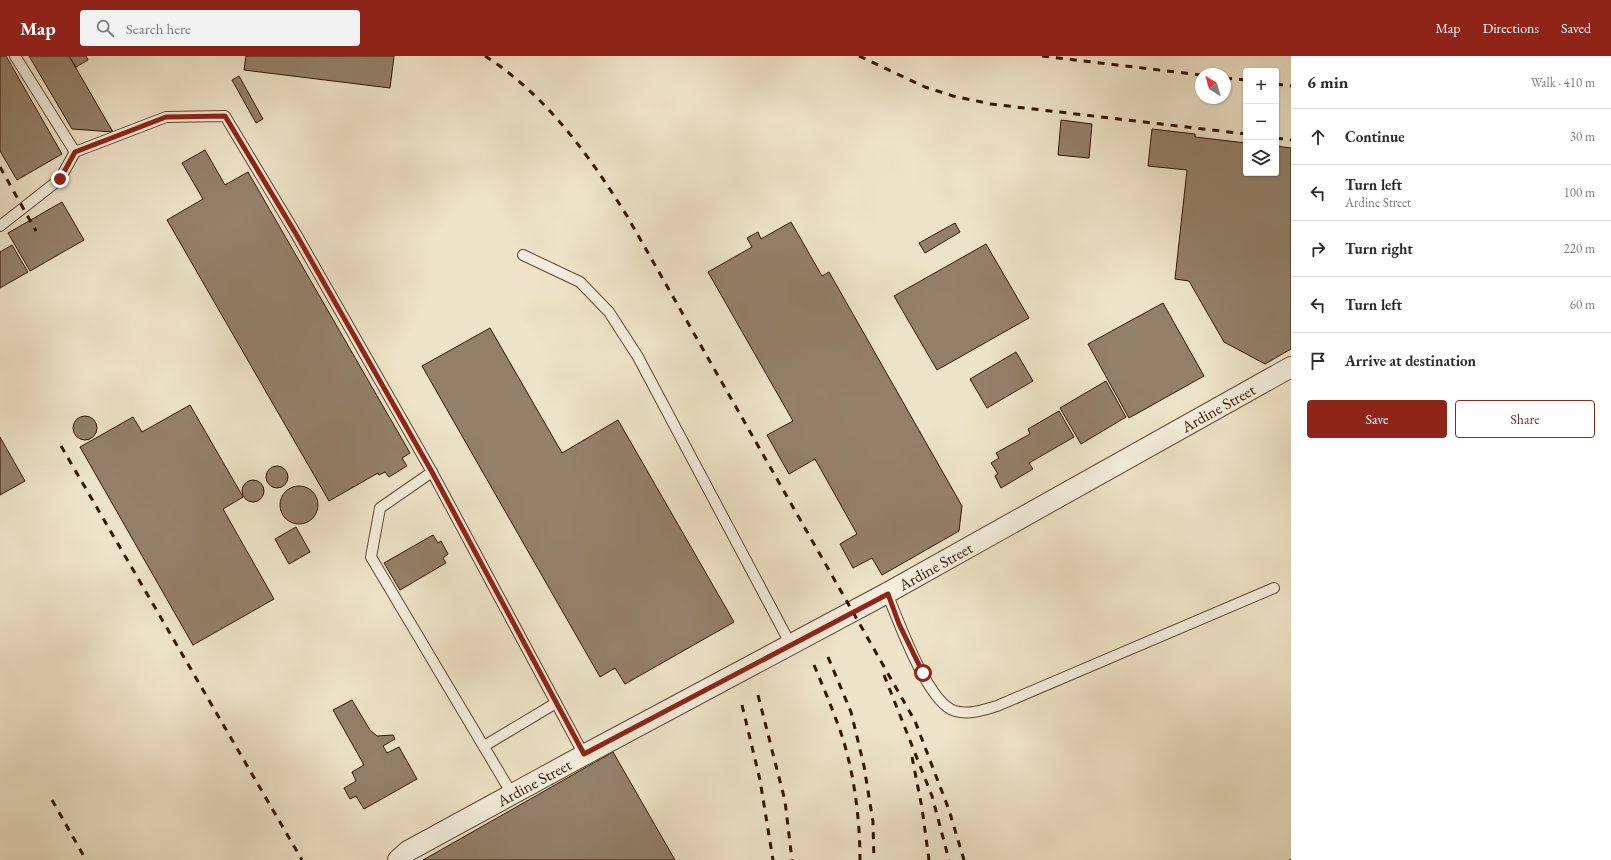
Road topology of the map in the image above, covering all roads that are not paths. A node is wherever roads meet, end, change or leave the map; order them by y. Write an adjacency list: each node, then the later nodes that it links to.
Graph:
1 (15, 56): 2 (lane)
2 (75, 152): 3 (lane); 6 (lane)
3 (0, 226)
4 (523, 255): 9 (lane)
5 (1291, 367): 8 (street, Ardine Street)
6 (432, 472): 10 (lane); 11 (lane)
7 (1274, 588): 8 (lane)
8 (888, 594): 9 (street, Ardine Street)
9 (792, 645): 12 (street, Ardine Street)
10 (556, 703): 11 (lane); 12 (lane)
11 (484, 746): 13 (lane)
12 (584, 754): 13 (street, Ardine Street)
13 (512, 794): 14 (street, Ardine Street)
14 (403, 856)

